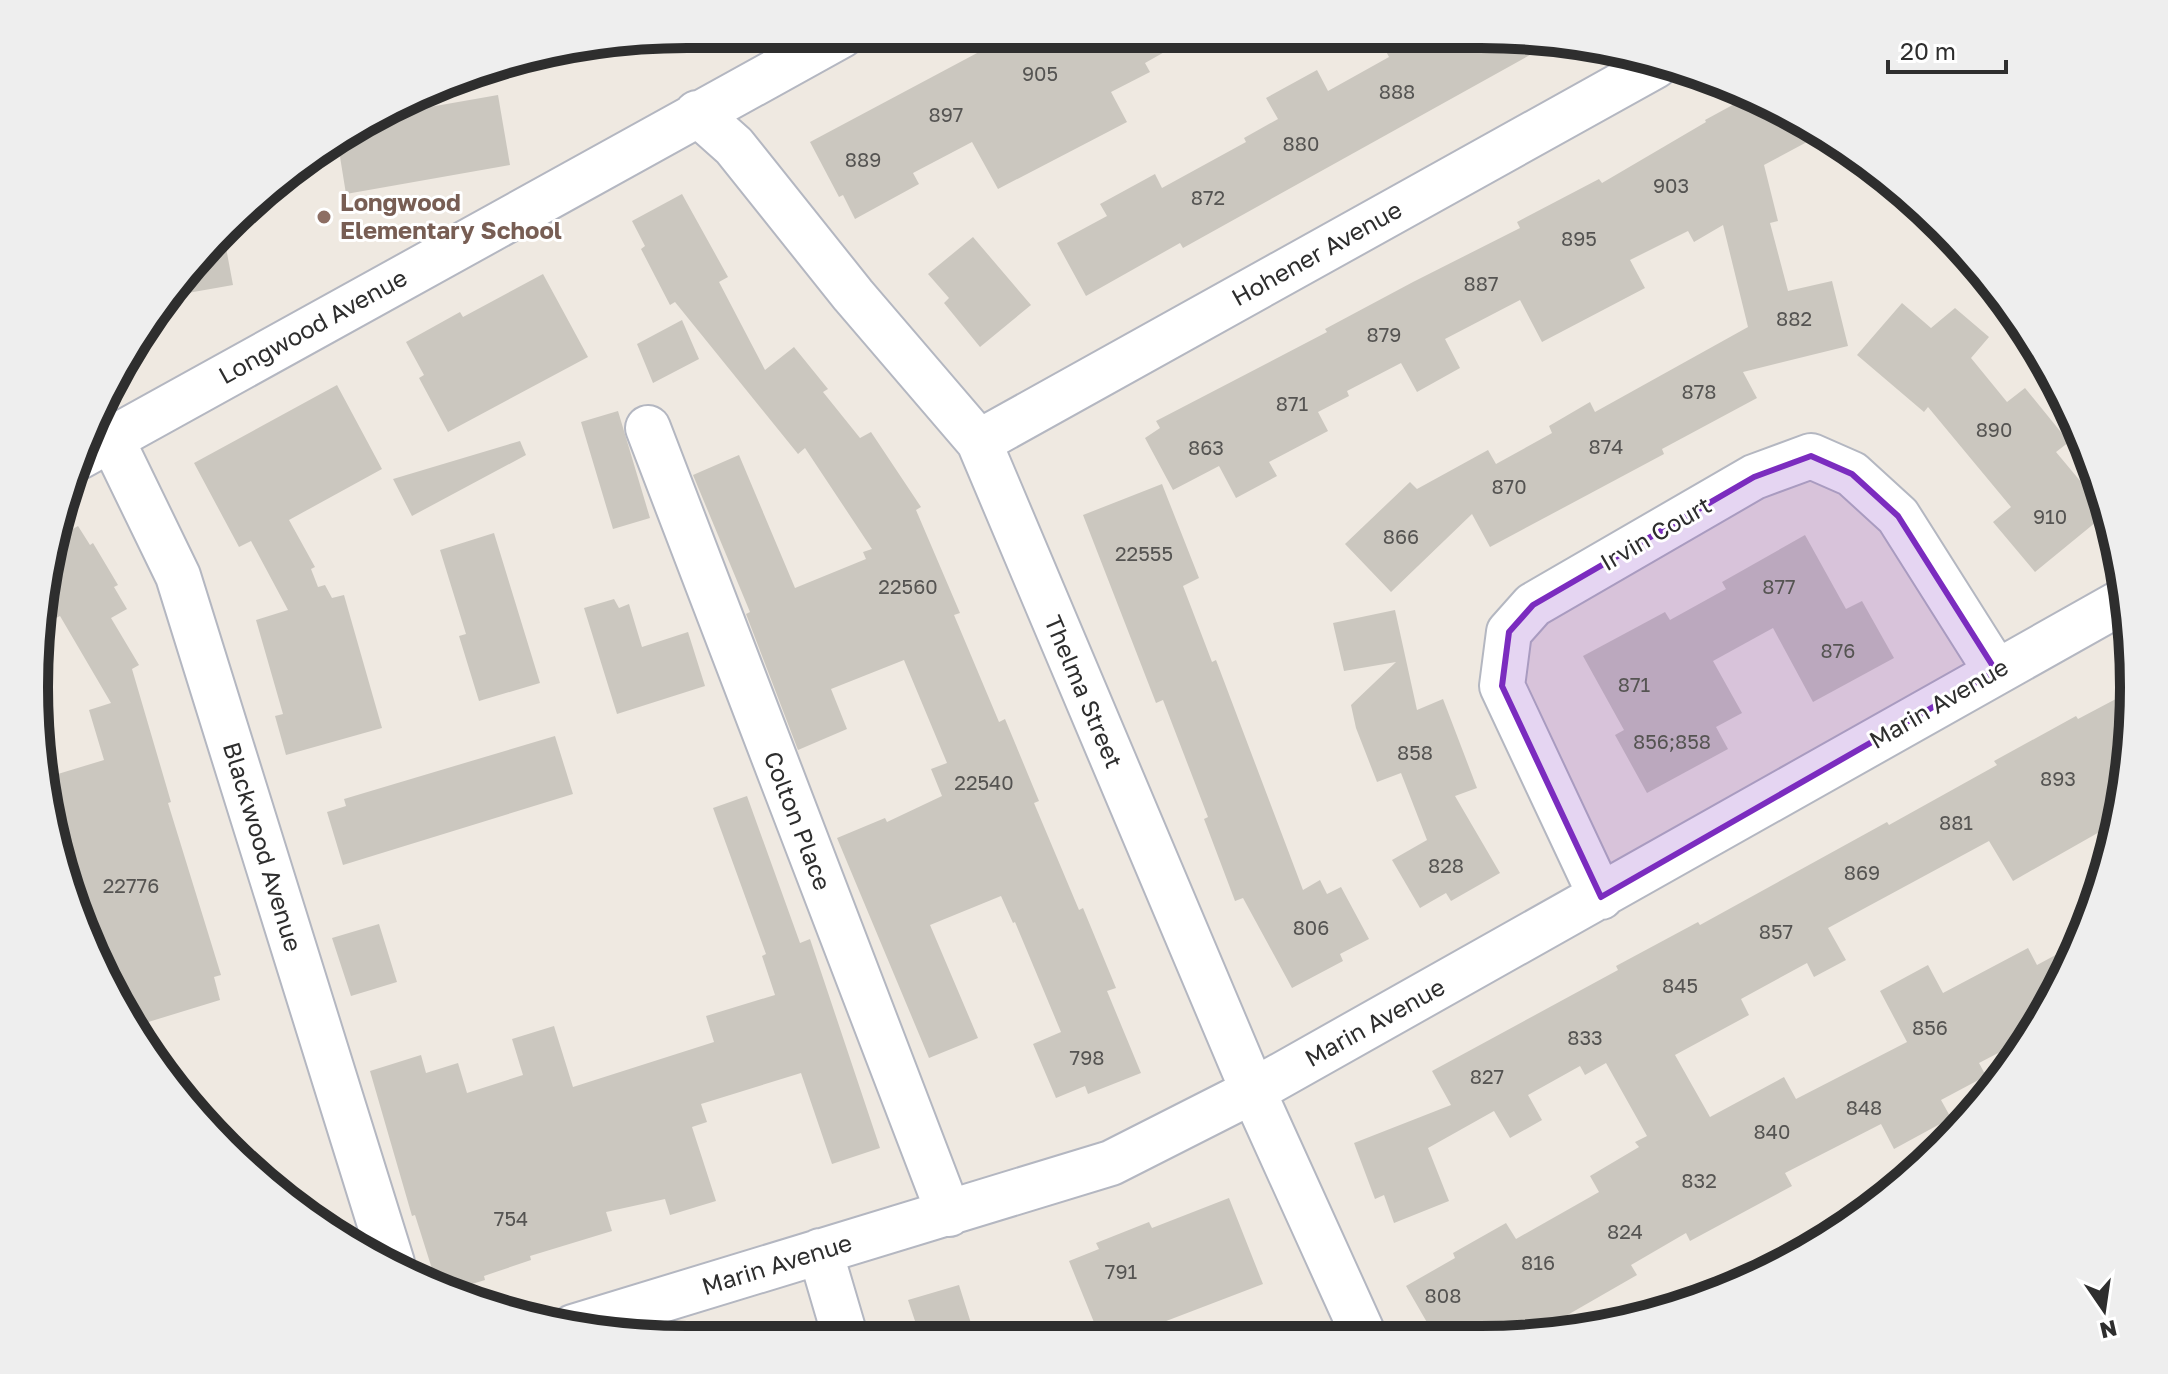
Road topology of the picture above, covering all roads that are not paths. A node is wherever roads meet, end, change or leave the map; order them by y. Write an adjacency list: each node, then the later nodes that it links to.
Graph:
1 (818, 48): 3 (street, Longwood Avenue)
2 (1647, 70): 5 (street, Hohener Avenue)
3 (697, 113): 5 (street, Thelma Street); 6 (street, Longwood Avenue)
4 (648, 428): 11 (street, Colton Place)
5 (979, 442): 10 (street, Thelma Street)
6 (96, 448): 13 (street, Blackwood Avenue)
7 (2115, 605): 8 (street, Marin Avenue)
8 (1996, 671): 9 (street, Marin Avenue); 9 (street, Irvin Court)
9 (1601, 897): 10 (street, Marin Avenue)
10 (1253, 1091): 11 (street, Marin Avenue); 16 (street, Thelma Street)
11 (949, 1214): 12 (street, Marin Avenue)
12 (820, 1251): 14 (street, Marin Avenue); 15 (street)
13 (388, 1252)
14 (597, 1320)
15 (842, 1326)
16 (1360, 1326)

